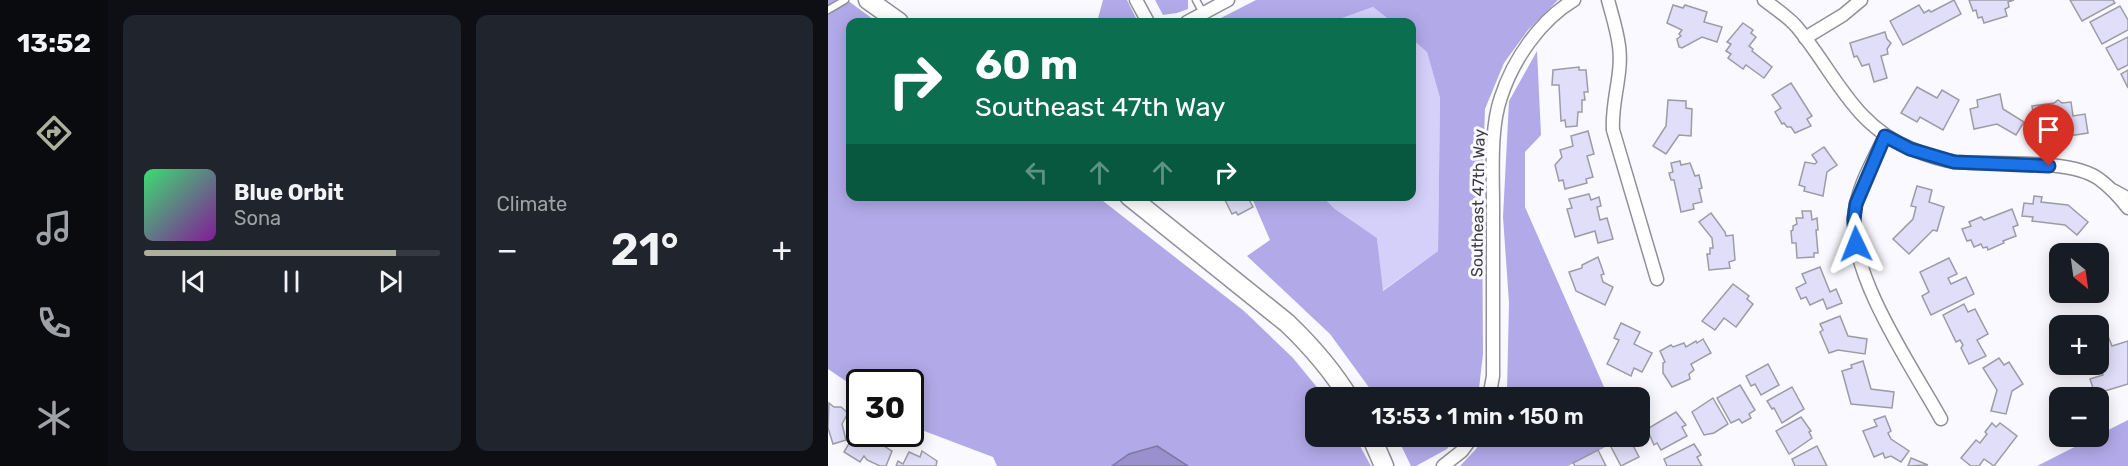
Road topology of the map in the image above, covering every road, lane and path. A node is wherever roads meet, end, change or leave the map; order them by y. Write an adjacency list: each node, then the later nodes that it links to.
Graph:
1 (845, 0): 10 (lane)
2 (868, 0): 12 (main road)
3 (1136, 0): 13 (street)
4 (1196, 0): 11 (lane)
5 (1228, 0): 11 (street)
6 (1574, 0): 23 (street, Southeast 47th Way)
7 (1608, 0): 21 (street)
8 (1764, 0): 15 (street)
9 (1861, 0): 15 (street)
10 (828, 10)
11 (1203, 13): 14 (street)
12 (893, 18)
13 (1146, 18)
14 (1194, 18)
15 (1805, 38): 16 (street)
16 (1885, 136): 17 (street); 24 (street)
17 (2098, 178): 18 (lane); 20 (street)
18 (2128, 195)
19 (1135, 201): 22 (main road)
20 (2128, 208)
21 (1657, 279)
22 (1341, 387)
23 (1491, 387)
24 (1941, 419)
25 (1376, 447): 27 (main road)
26 (1464, 447): 28 (street)
27 (1384, 466)
28 (1443, 466)

